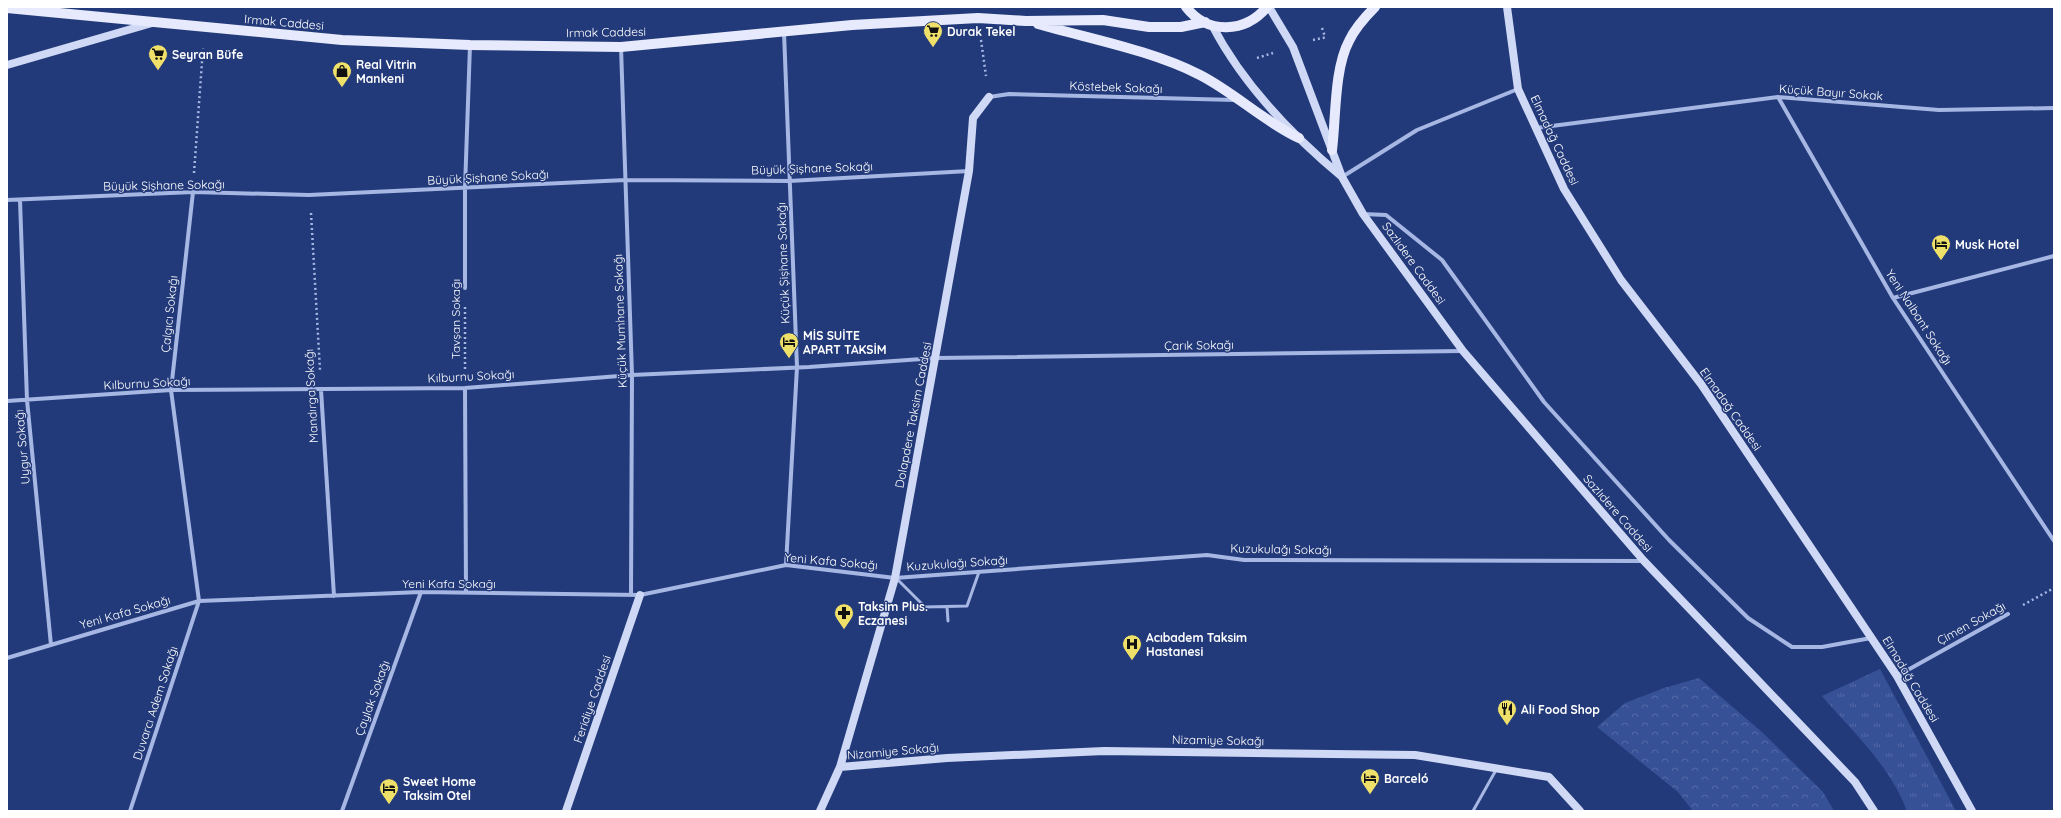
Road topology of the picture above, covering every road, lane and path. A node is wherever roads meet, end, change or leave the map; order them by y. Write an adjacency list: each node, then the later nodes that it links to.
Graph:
1 (1186, 7): 9 (main road)
2 (1268, 7): 9 (main road); 26 (street)
3 (1375, 7): 26 (main road)
4 (1507, 7): 19 (street, Elmadağ Caddesi)
5 (7, 8): 8 (main road, Irmak Caddesi)
6 (978, 18): 7 (main road, Irmak Caddesi); 12 (main road, Irmak Caddesi); 20 (path)
7 (1026, 21): 9 (main road, Irmak Caddesi); 22 (main road)
8 (155, 22): 10 (main road, Irmak Caddesi); 18 (street)
9 (1208, 24): 25 (street)
10 (205, 28): 14 (main road, Irmak Caddesi); 32 (path)
11 (1322, 28): 13 (path)
12 (784, 32): 15 (main road, Irmak Caddesi); 30 (street, Küçük Şişhane Sokağı)
13 (1325, 37)
14 (470, 45): 15 (main road, Irmak Caddesi); 31 (street, Tavşan Sokağı)
15 (621, 47): 29 (street, Küçük Mumhane Sokağı)
16 (1280, 51): 17 (path)
17 (1254, 59)
18 (7, 66)
19 (1518, 89): 24 (street, Elmadağ Caddesi); 28 (street)
20 (989, 97): 22 (street, Köstebek Sokağı); 27 (street, Dolapdere Taksim Caddesi)
21 (1778, 97): 23 (street, Küçük Bayır Sokak); 24 (street, Küçük Bayır Sokak); 39 (street, Yeni Nalbant Sokağı)
22 (1242, 100): 25 (main road)
23 (2054, 108)
24 (1536, 128): 64 (street, Elmadağ Caddesi)
25 (1299, 138): 28 (street)
26 (1332, 150): 28 (street)
27 (970, 171): 30 (street, Büyük Şişhane Sokağı); 41 (street, Dolapdere Taksim Caddesi)
28 (1342, 177): 36 (street, Sazlıdere Caddesi)
29 (626, 180): 30 (street, Büyük Şişhane Sokağı); 31 (street, Büyük Şişhane Sokağı); 43 (street, Küçük Mumhane Sokağı)
30 (790, 181): 42 (street, Küçük Şişhane Sokağı)
31 (465, 188): 33 (street, Büyük Şişhane Sokağı); 38 (street, Tavşan Sokağı)
32 (193, 192): 33 (street, Büyük Şişhane Sokağı); 35 (street, Büyük Şişhane Sokağı); 45 (street, Çalgıcı Sokağı)
33 (309, 195): 46 (path, Mandırga Sokağı)
34 (7, 200): 35 (street, Büyük Şişhane Sokağı)
35 (20, 200): 47 (street, Uygur Sokağı)
36 (1363, 214): 40 (street, Sazlıdere Caddesi); 64 (street, Sazlıdere Caddesi)
37 (2054, 256): 39 (street)
38 (465, 288): 44 (path, Tavşan Sokağı)
39 (1893, 298): 49 (street, Yeni Nalbant Sokağı)
40 (1463, 351): 41 (street, Çarık Sokağı); 50 (street, Sazlıdere Caddesi)
41 (936, 358): 42 (street, Kılburnu Sokağı); 53 (street, Dolapdere Taksim Caddesi)
42 (797, 367): 43 (street, Kılburnu Sokağı); 51 (street, Küçük Şişhane Sokağı)
43 (632, 374): 44 (street, Kılburnu Sokağı); 57 (street, Küçük Mumhane Sokağı)
44 (465, 388): 46 (street, Kılburnu Sokağı); 56 (street)
45 (171, 390): 46 (street, Kılburnu Sokağı); 47 (street, Kılburnu Sokağı); 60 (street, Çalgıcı Sokağı)
46 (321, 390): 59 (street, Mandırga Sokağı)
47 (28, 400): 48 (street, Kılburnu Sokağı); 65 (street, Uygur Sokağı)
48 (7, 401)
49 (2054, 541)
50 (1644, 561): 52 (street, Kuzukulağı Sokağı); 76 (street, Sazlıdere Caddesi)
51 (786, 565): 53 (street, Yeni Kafa Sokağı); 58 (street, Yeni Kafa Sokağı)
52 (979, 572): 53 (street, Kuzukulağı Sokağı); 61 (lane)
53 (895, 578): 61 (lane); 68 (street, Dolapdere Taksim Caddesi)
54 (2054, 588): 62 (path, Çimen Sokağı)
55 (421, 592): 56 (street, Yeni Kafa Sokağı); 59 (street, Yeni Kafa Sokağı); 71 (street, Çaylak Sokağı)
56 (466, 592): 57 (street, Yeni Kafa Sokağı)
57 (631, 595): 58 (street, Yeni Kafa Sokağı)
58 (640, 595): 72 (street, Feridiye Caddesi)
59 (334, 596): 60 (street, Yeni Kafa Sokağı)
60 (199, 601): 65 (street, Yeni Kafa Sokağı); 70 (street, Duvarcı Adem Sokağı)
61 (947, 607): 63 (lane)
62 (2008, 614): 67 (street, Çimen Sokağı)
63 (948, 621)
64 (1872, 638): 67 (street, Elmadağ Caddesi)
65 (51, 645): 66 (street, Yeni Kafa Sokağı)
66 (7, 658)
67 (1897, 676): 77 (street, Elmadağ Caddesi)
68 (840, 767): 69 (street, Nizamiye Sokağı); 73 (street, Dolapdere Taksim Caddesi)
69 (1496, 768): 74 (lane); 75 (street, Nizamiye Sokağı)
70 (130, 811)
71 (342, 811)
72 (566, 811)
73 (820, 811)
74 (1474, 811)
75 (1580, 811)
76 (1874, 811)
77 (1972, 811)

